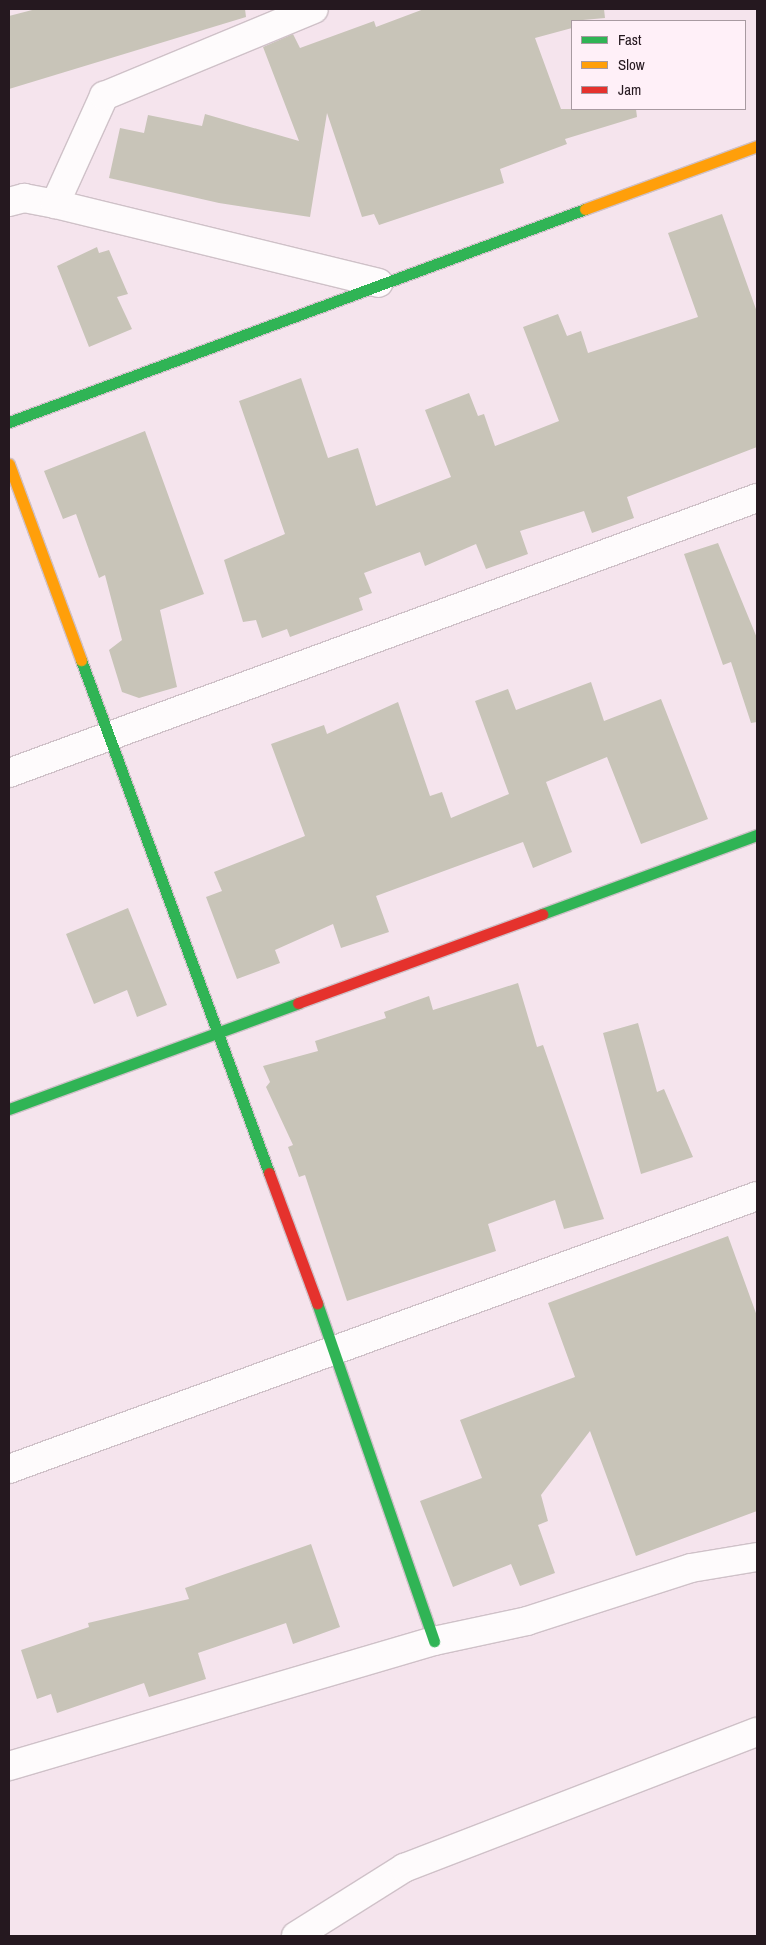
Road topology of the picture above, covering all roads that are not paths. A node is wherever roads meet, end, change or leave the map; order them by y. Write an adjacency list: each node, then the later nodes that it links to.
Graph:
1 (314, 9): 4 (street)
2 (757, 146): 5 (street)
3 (9, 202): 4 (street)
4 (54, 204): 5 (street)
5 (378, 283): 6 (street)
6 (9, 422)
7 (9, 464): 9 (street)
8 (757, 498): 9 (street)
9 (110, 736): 10 (street); 12 (street)
10 (9, 773)
11 (757, 835): 12 (street)
12 (217, 1034): 13 (street); 15 (street)
13 (9, 1109)
14 (757, 1196): 15 (street)
15 (335, 1353): 16 (street); 18 (street)
16 (9, 1469)
17 (757, 1557): 18 (street)
18 (434, 1641): 20 (street)
19 (757, 1732): 21 (street)
20 (9, 1766)
21 (296, 1936)

